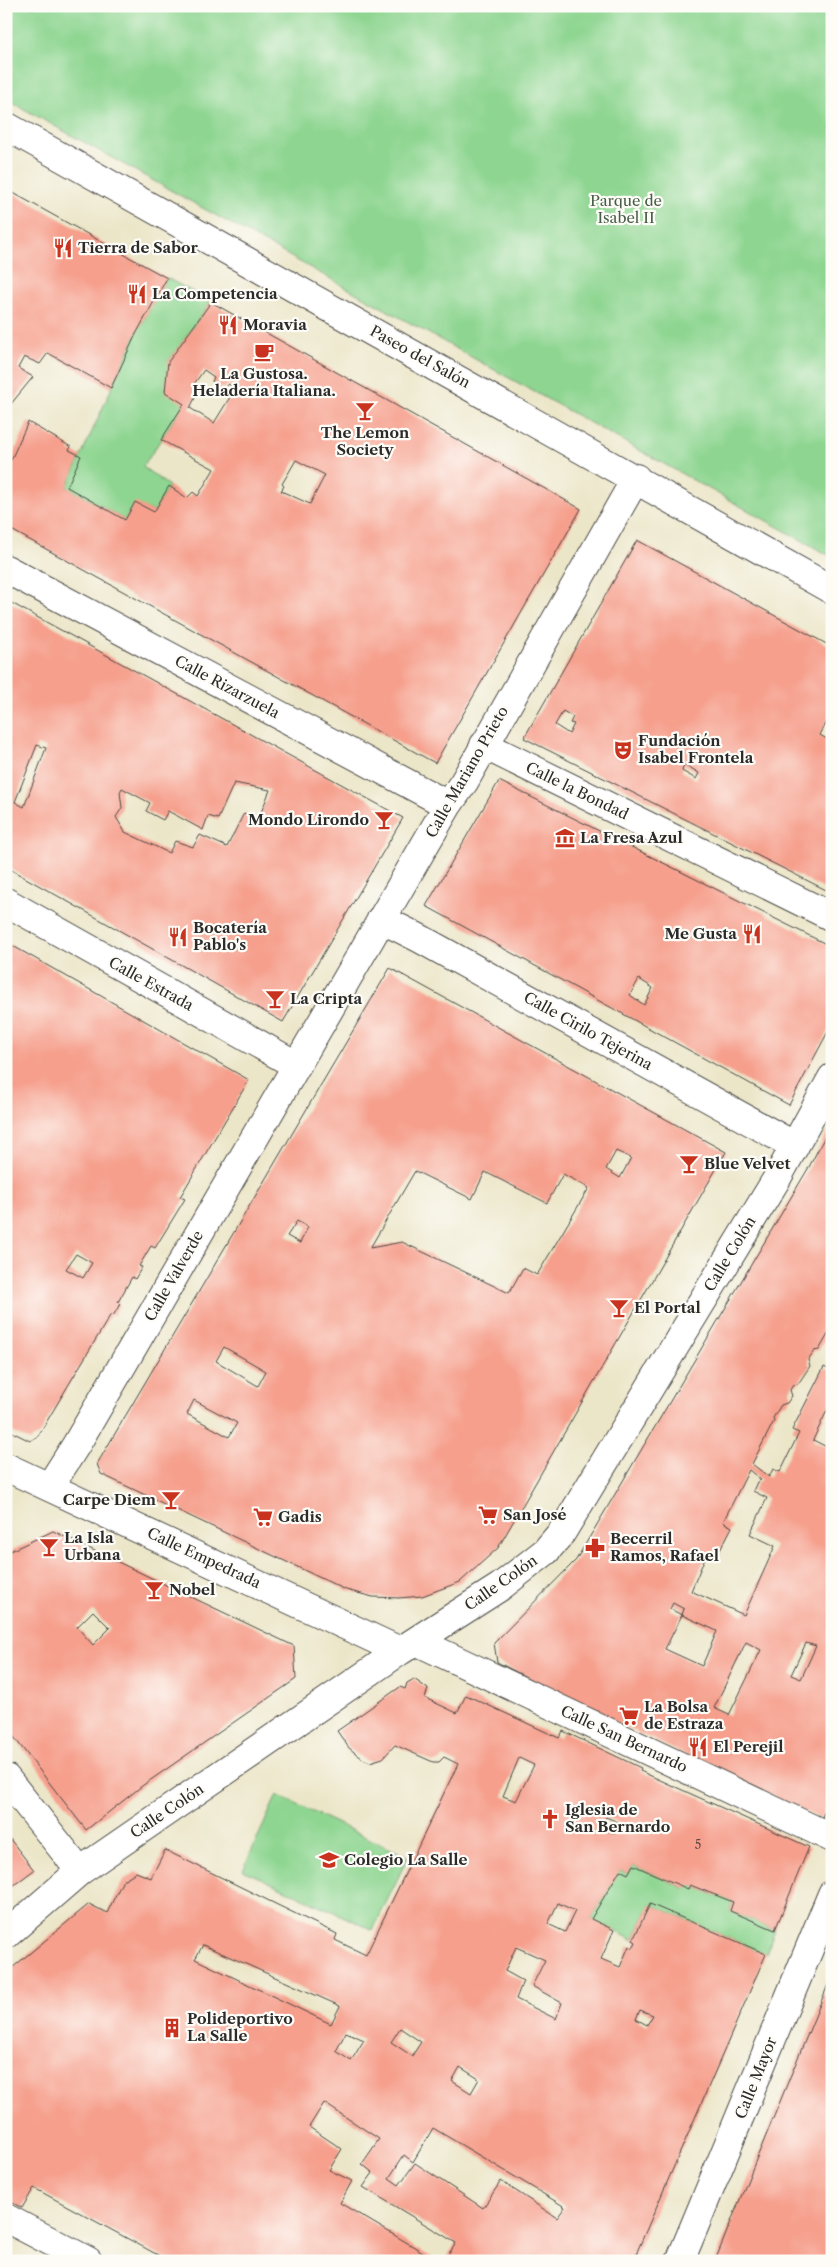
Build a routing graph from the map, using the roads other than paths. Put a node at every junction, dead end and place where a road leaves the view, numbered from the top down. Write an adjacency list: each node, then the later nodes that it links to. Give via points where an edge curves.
1 (6, 126): 2 (street, Paseo del Salón)
2 (636, 478): 4 (street, Paseo del Salón); 5 (street, Calle Mariano Prieto)
3 (6, 569): 6 (street, Calle Rizarzuela)
4 (832, 590)
5 (484, 745): 6 (street, Calle Mariano Prieto); 8 (street, Calle la Bondad)
6 (448, 806): 9 (street, Calle Mariano Prieto)
7 (6, 902): 10 (street, Calle Estrada)
8 (832, 917)
9 (381, 919): 10 (street, Calle Mariano Prieto); 12 (street, Calle Cirilo Tejerina)
10 (296, 1065): 14 (street, Calle Valverde)
11 (832, 1078): 12 (street, Calle Colón)
12 (795, 1146): 15 (street, Calle Colón, via 562,1532 546,1551 500,1586)
13 (6, 1467): 14 (street, Calle Empedrada)
14 (50, 1486): 15 (street, Calle Empedrada)
15 (408, 1646): 17 (street, Calle San Bernardo); 18 (street, Calle Colón)
16 (6, 1778): 18 (street)
17 (832, 1838)
18 (80, 1871): 20 (street, Calle Colón)
19 (830, 1900): 23 (street, Calle Mayor)
20 (6, 1935)
21 (6, 2218): 22 (street)
22 (88, 2261)
23 (680, 2261)

